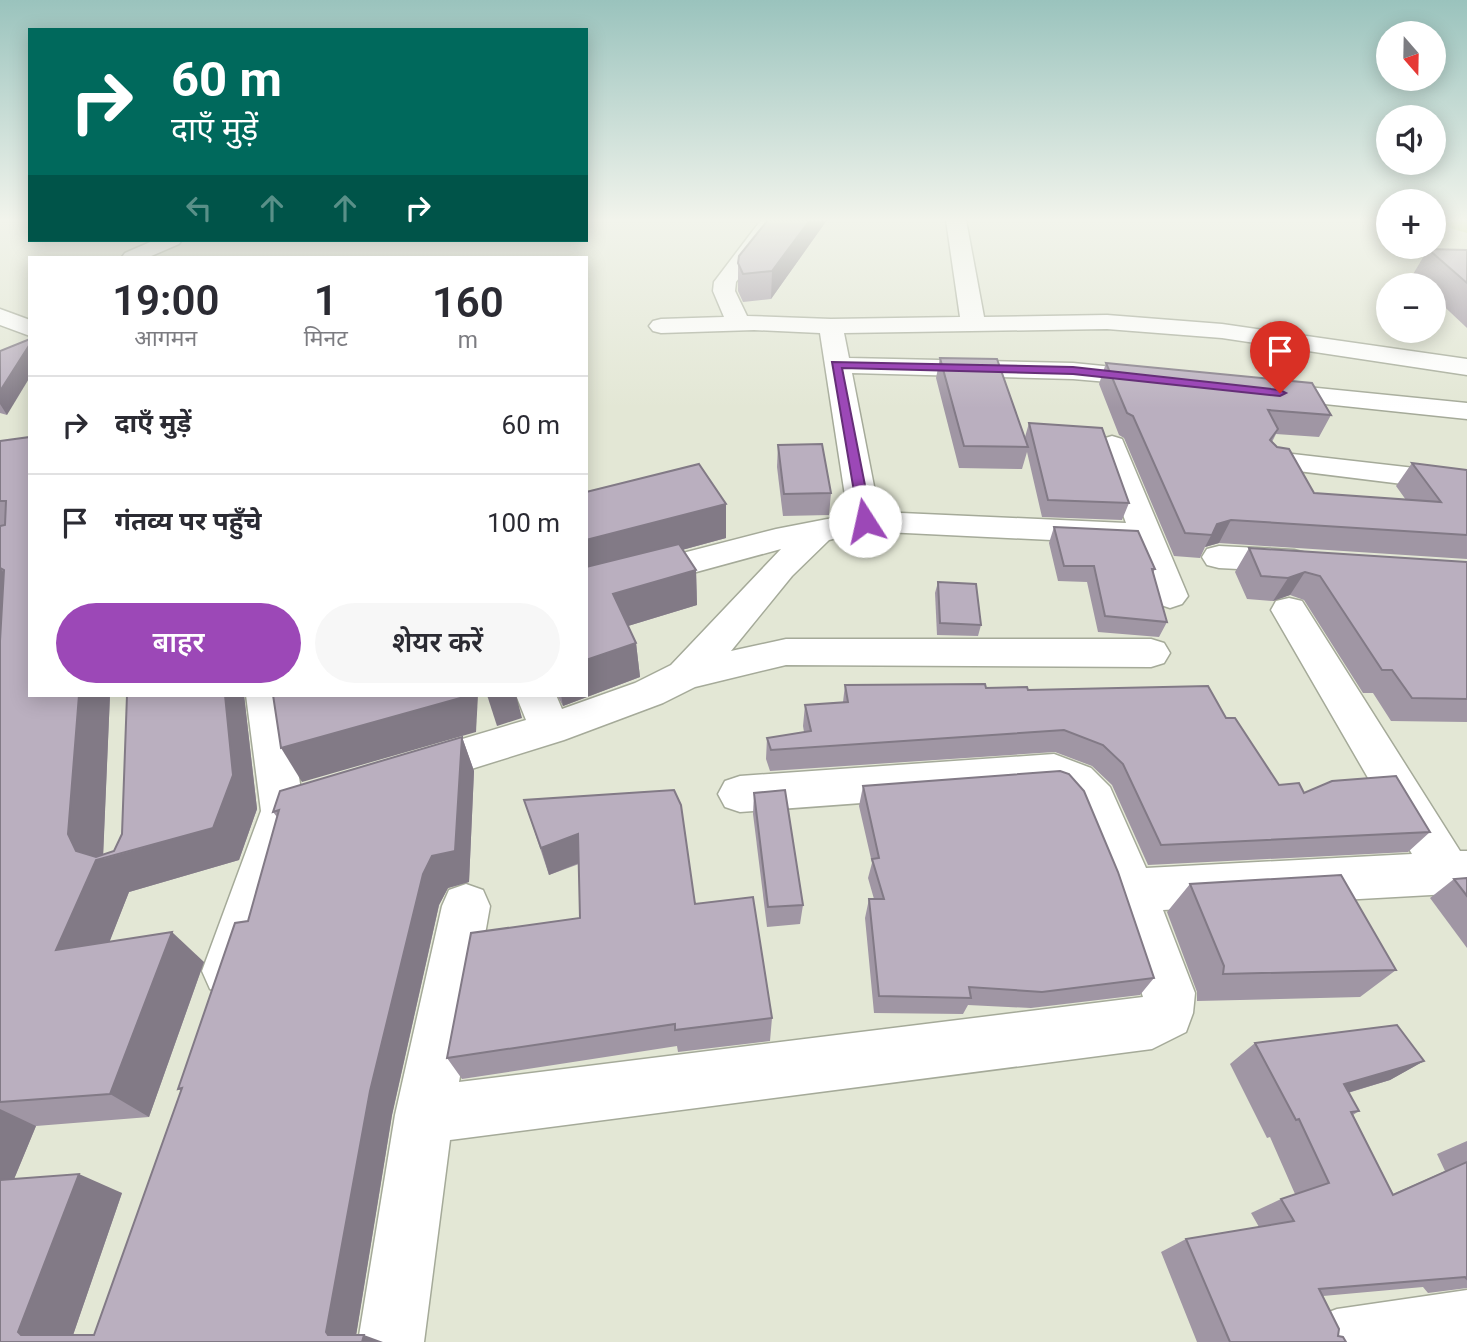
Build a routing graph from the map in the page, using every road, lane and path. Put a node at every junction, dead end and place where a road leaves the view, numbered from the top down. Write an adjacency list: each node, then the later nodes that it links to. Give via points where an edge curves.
1 (725, 283): 5 (street, via 724,291)
2 (966, 283): 6 (street)
3 (28, 302): 4 (street)
4 (0, 315): 9 (street)
5 (739, 324): 7 (street); 8 (street)
6 (973, 324): 8 (street); 11 (street, via 1107,322 1223,331)
7 (661, 326)
8 (831, 326): 10 (street)
9 (28, 328)
10 (836, 365): 12 (street, via 1073,371); 18 (street)
11 (1467, 367)
12 (1176, 381)
13 (1241, 388): 14 (street)
14 (1467, 411)
15 (1112, 445): 20 (street)
16 (1276, 461): 17 (street)
17 (1467, 483)
18 (865, 521): 19 (street); 20 (street)
19 (817, 533): 23 (street, via 776,539); 27 (street)
20 (1144, 534): 24 (street)
21 (1219, 557): 22 (street)
22 (1332, 563)
23 (588, 589)
24 (1170, 596)
25 (1289, 610): 32 (street)
26 (1151, 653): 27 (street, via 786,652)
27 (685, 675): 29 (street, via 649,693)
28 (267, 697): 35 (street, via 302,803)
29 (543, 712): 30 (street)
30 (376, 781)
31 (740, 794): 33 (street, via 1054,771 1076,780 1094,800)
32 (1458, 873): 33 (street)
33 (1132, 890): 36 (street, via 1169,993 1167,1013 1152,1022)
34 (466, 906): 36 (street)
35 (218, 1004)
36 (424, 1115): 39 (street)
37 (1467, 1322): 38 (street)
38 (1348, 1341)
39 (391, 1342)

